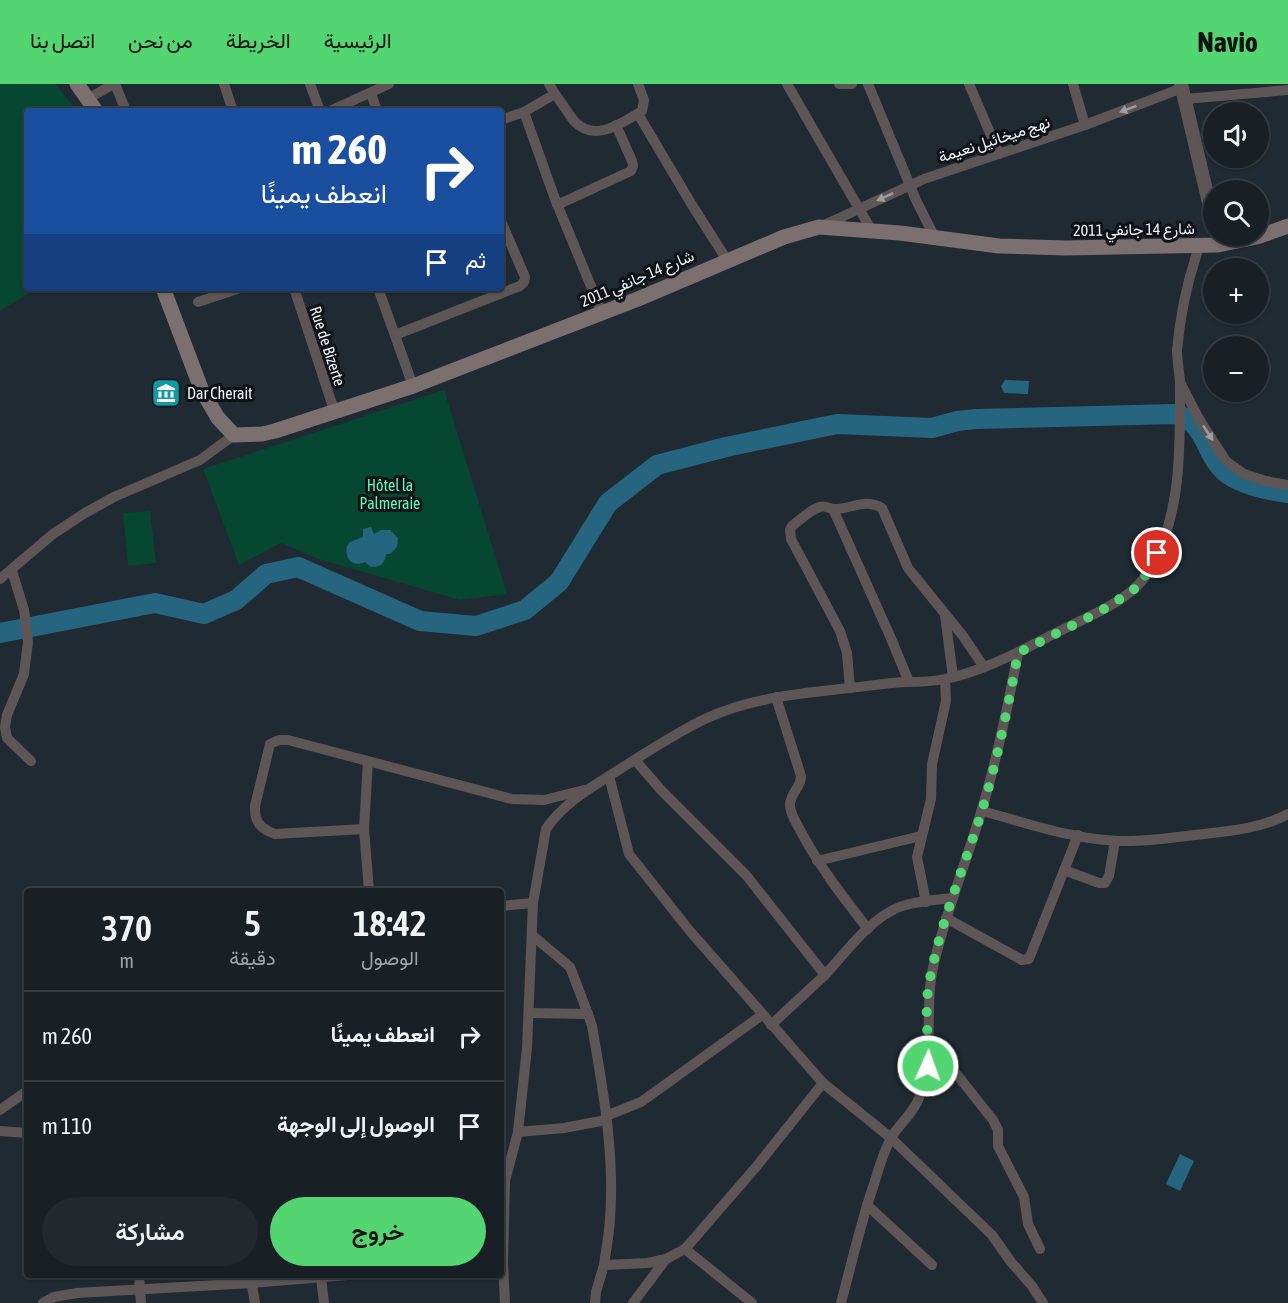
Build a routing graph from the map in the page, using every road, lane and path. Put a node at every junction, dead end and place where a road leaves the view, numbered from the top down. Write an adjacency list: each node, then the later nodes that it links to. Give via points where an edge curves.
1 (77, 84): 17 (main road)
2 (114, 84): 17 (street); 18 (street)
3 (224, 84): 19 (street)
4 (310, 84): 20 (street)
5 (389, 84): 16 (street)
6 (638, 84): 24 (street, via 644,106)
7 (787, 84): 32 (street)
8 (838, 84): 9 (street)
9 (852, 84)
10 (868, 84): 30 (street)
11 (969, 84): 28 (street)
12 (1073, 84): 27 (street)
13 (552, 87): 23 (street); 26 (street, via 580,125 599,132)
14 (1183, 90): 15 (street, نهج ميخائيل نعيمة); 27 (street, نهج ميخائيل نعيمة, one-way to 27); 29 (street)
15 (1288, 90)
16 (371, 93): 21 (street); 22 (street)
17 (92, 105)
18 (125, 108)
19 (232, 108)
20 (319, 108)
21 (337, 108)
22 (375, 108)
23 (524, 112): 25 (street); 31 (street)
24 (638, 114): 26 (street); 41 (street)
25 (504, 119)
26 (616, 125): 31 (street, via 632,161 631,171)
27 (1085, 125): 28 (street, نهج ميخائيل نعيمة)
28 (999, 154): 30 (street, نهج ميخائيل نعيمة)
29 (1204, 180)
30 (910, 185): 32 (street, نهج ميخائيل نعيمة, one-way to 32); 38 (street)
31 (557, 206): 47 (street)
32 (861, 208): 34 (street, نهج ميخائيل نعيمة); 37 (street)
33 (1288, 226): 36 (main road, شارع 14 جانفي 2011)
34 (819, 227): 37 (main road, شارع 14 جانفي 2011); 41 (main road, شارع 14 جانفي 2011)
35 (504, 228): 48 (street, via 525,277 520,286)
36 (1269, 230)
37 (872, 231): 38 (main road, شارع 14 جانفي 2011)
38 (935, 238): 40 (main road, شارع 14 جانفي 2011, via 999,246)
39 (1203, 246): 40 (main road, شارع 14 جانفي 2011)
40 (1199, 247): 49 (street, via 1177,352)
41 (727, 260): 47 (main road, شارع 14 جانفي 2011)
42 (164, 291): 52 (main road, via 202,391)
43 (231, 291): 46 (street)
44 (295, 291): 51 (street, Rue de Bizerte)
45 (379, 291): 48 (street)
46 (198, 302)
47 (603, 313): 50 (main road, شارع 14 جانفي 2011)
48 (395, 335): 50 (street)
49 (1180, 381): 53 (street, one-way to 53, via 1226,461 1244,474); 58 (street, via 1179,465 1170,515 1142,582 1116,602)
50 (413, 386): 51 (main road, شارع 14 جانفي 2011)
51 (335, 413): 52 (main road, شارع 14 جانفي 2011, via 262,434)
52 (234, 435): 55 (street, via 200,460 85,513 53,534)
53 (1288, 485)
54 (833, 509): 57 (street, via 865,503 882,508 908,568); 61 (street); 62 (street, via 818,507 790,530 791,539 840,631 847,653)
55 (12, 571): 56 (street); 65 (street, via 24,610 28,642 24,674 5,727 7,738)
56 (0, 579)
57 (945, 615): 59 (street); 60 (street)
58 (1018, 653): 59 (street); 69 (street)
59 (984, 667): 60 (street)
60 (949, 678): 61 (street); 73 (street, via 932,764 932,799)
61 (909, 682): 62 (street)
62 (850, 688): 63 (street)
63 (776, 697): 64 (street, via 708,718); 75 (street, via 801,776 799,789 791,797 792,815)
64 (635, 760): 67 (street); 85 (street, via 746,875)
65 (31, 761)
66 (368, 761): 68 (street, via 512,799 544,800); 71 (street); 71 (street, via 288,740 275,741 270,744 255,806 258,824 275,834)
67 (609, 776): 68 (street); 88 (street, via 626,845 635,862)
68 (593, 788): 80 (street, via 563,810 546,829)
69 (982, 811): 72 (street); 78 (street)
70 (1288, 814): 74 (street, via 1228,832)
71 (364, 829): 77 (street)
72 (1077, 835): 74 (street); 76 (street)
73 (921, 836): 75 (street); 79 (street, via 917,862)
74 (1115, 841): 76 (street, via 1105,883)
75 (817, 861): 83 (street)
76 (1064, 870): 82 (street, via 1031,954 1025,960)
77 (369, 888)
78 (953, 897): 79 (street); 82 (street)
79 (926, 902): 83 (street, via 897,908)
80 (533, 903): 81 (street); 84 (street)
81 (504, 906)
82 (946, 918): 90 (street, via 929,986)
83 (868, 929): 85 (street)
84 (532, 935): 86 (street); 87 (street, via 570,967)
85 (825, 975): 89 (street)
86 (529, 1013): 87 (street); 96 (street)
87 (588, 1014): 94 (street)
88 (762, 1015): 89 (street); 94 (street, via 641,1102)
89 (771, 1025): 91 (street)
90 (929, 1046): 98 (street, via 919,1099); 102 (street, via 993,1120 998,1130 998,1146 1024,1197 1028,1224)
91 (823, 1083): 98 (street); 101 (street)
92 (24, 1093): 93 (street)
93 (0, 1110)
94 (606, 1118): 96 (street, via 564,1128); 104 (street, via 610,1219)
95 (0, 1131): 97 (street)
96 (518, 1132): 99 (street)
97 (24, 1133)
98 (891, 1138): 100 (street); 122 (street, via 992,1235)
99 (504, 1178)
100 (867, 1204): 105 (street); 121 (street)
101 (685, 1249): 103 (street); 120 (street)
102 (1040, 1249)
103 (666, 1259): 104 (street); 119 (street)
104 (604, 1265): 118 (street)
105 (932, 1265)
106 (139, 1278): 111 (street)
107 (286, 1278): 110 (street)
108 (321, 1278): 116 (street)
109 (503, 1278): 117 (street)
110 (251, 1279): 111 (street); 115 (street)
111 (140, 1288): 112 (street, via 77,1293); 114 (street)
112 (54, 1300): 113 (street)
113 (44, 1303)
114 (141, 1303)
115 (255, 1303)
116 (324, 1303)
117 (505, 1303)
118 (595, 1303)
119 (633, 1303)
120 (752, 1303)
121 (841, 1303)
122 (1043, 1303)

